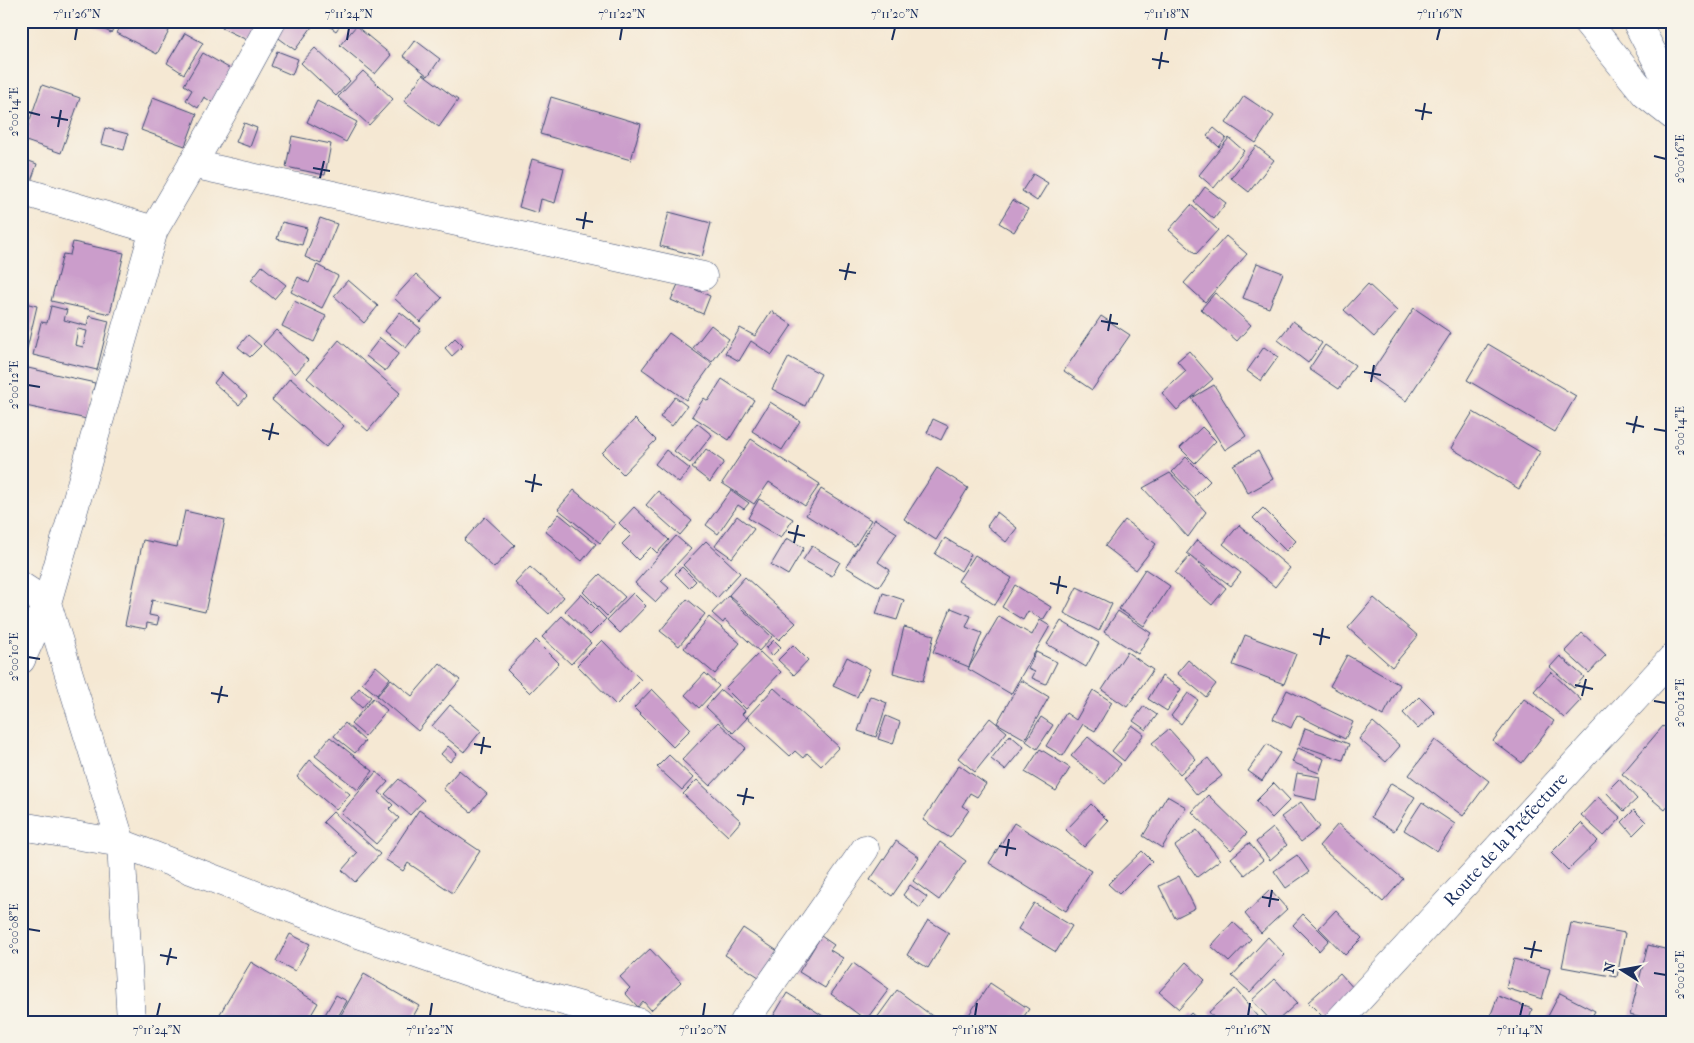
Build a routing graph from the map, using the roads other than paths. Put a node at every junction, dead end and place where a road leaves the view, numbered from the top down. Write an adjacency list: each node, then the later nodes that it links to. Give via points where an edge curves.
1 (272, 21): 6 (street)
2 (1586, 21): 5 (street, via 1645,94)
3 (1636, 21): 4 (street)
4 (1673, 92)
5 (1673, 116)
6 (192, 164): 8 (street); 9 (street)
7 (21, 191): 8 (street)
8 (154, 230): 11 (street)
9 (703, 276)
10 (21, 586): 11 (street)
11 (47, 603): 13 (street); 15 (street)
12 (1673, 657): 20 (street, Route de la Préfecture)
13 (21, 660)
14 (21, 826): 15 (street)
15 (121, 844): 17 (street); 18 (street, via 456,968)
16 (865, 849): 19 (street)
17 (131, 1022)
18 (638, 1022)
19 (744, 1022)
20 (1338, 1022)

